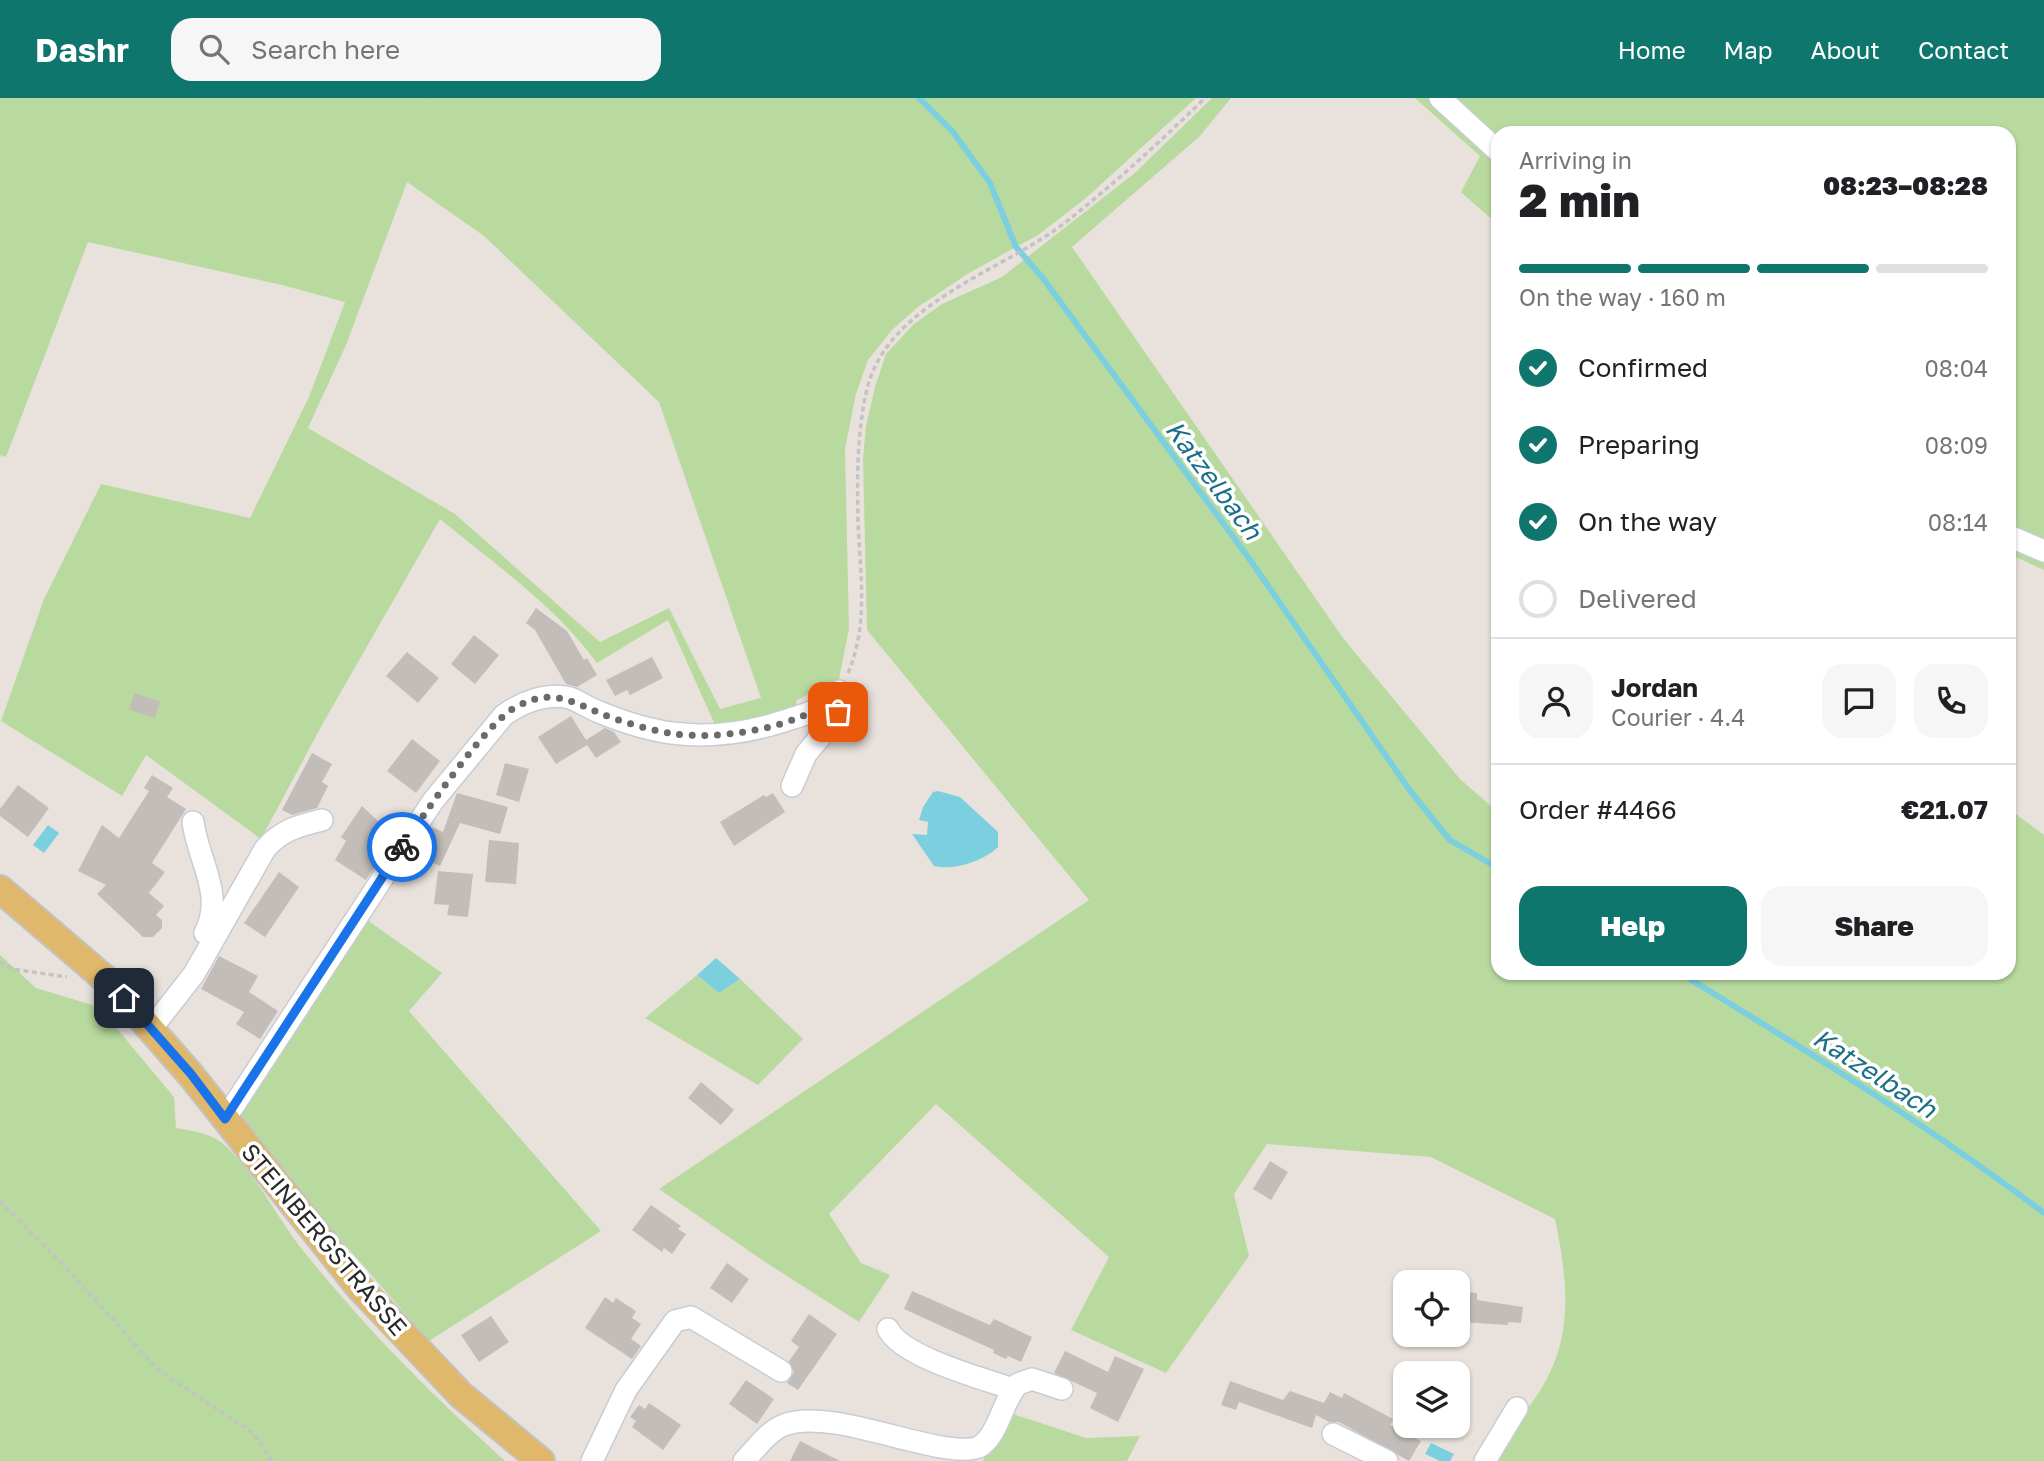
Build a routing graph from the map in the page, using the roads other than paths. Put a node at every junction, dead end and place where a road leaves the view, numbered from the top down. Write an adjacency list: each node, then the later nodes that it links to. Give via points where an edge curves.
1 (1440, 98): 2 (street)
2 (1491, 145)
3 (2016, 539): 4 (street)
4 (2044, 551)
5 (792, 786): 11 (street, via 806,754 836,718 836,695 804,715 779,723 707,736 669,733 598,712 567,697 537,699 515,707 433,801)
6 (322, 820): 9 (street, via 276,835)
7 (192, 821): 9 (street, via 200,858 213,887 214,907 213,918 185,970)
8 (0, 889): 10 (main road, STEINBERGSTRASSE, via 110,983)
9 (181, 993): 10 (street)
10 (151, 1029): 11 (main road, STEINBERGSTRASSE)
11 (225, 1119): 18 (main road, STEINBERGSTRASSE, via 359,1287 461,1395)
12 (888, 1329): 15 (street, via 910,1351)
13 (781, 1371): 19 (street, via 691,1317 682,1317 631,1382)
14 (1062, 1389): 15 (street, via 1032,1379)
15 (1013, 1390): 20 (street, via 983,1443 971,1450 938,1449 885,1435 795,1423 775,1430)
16 (1517, 1408): 22 (street)
17 (1333, 1434): 21 (street)
18 (541, 1461)
19 (592, 1461)
20 (744, 1461)
21 (1387, 1461)
22 (1485, 1461)

